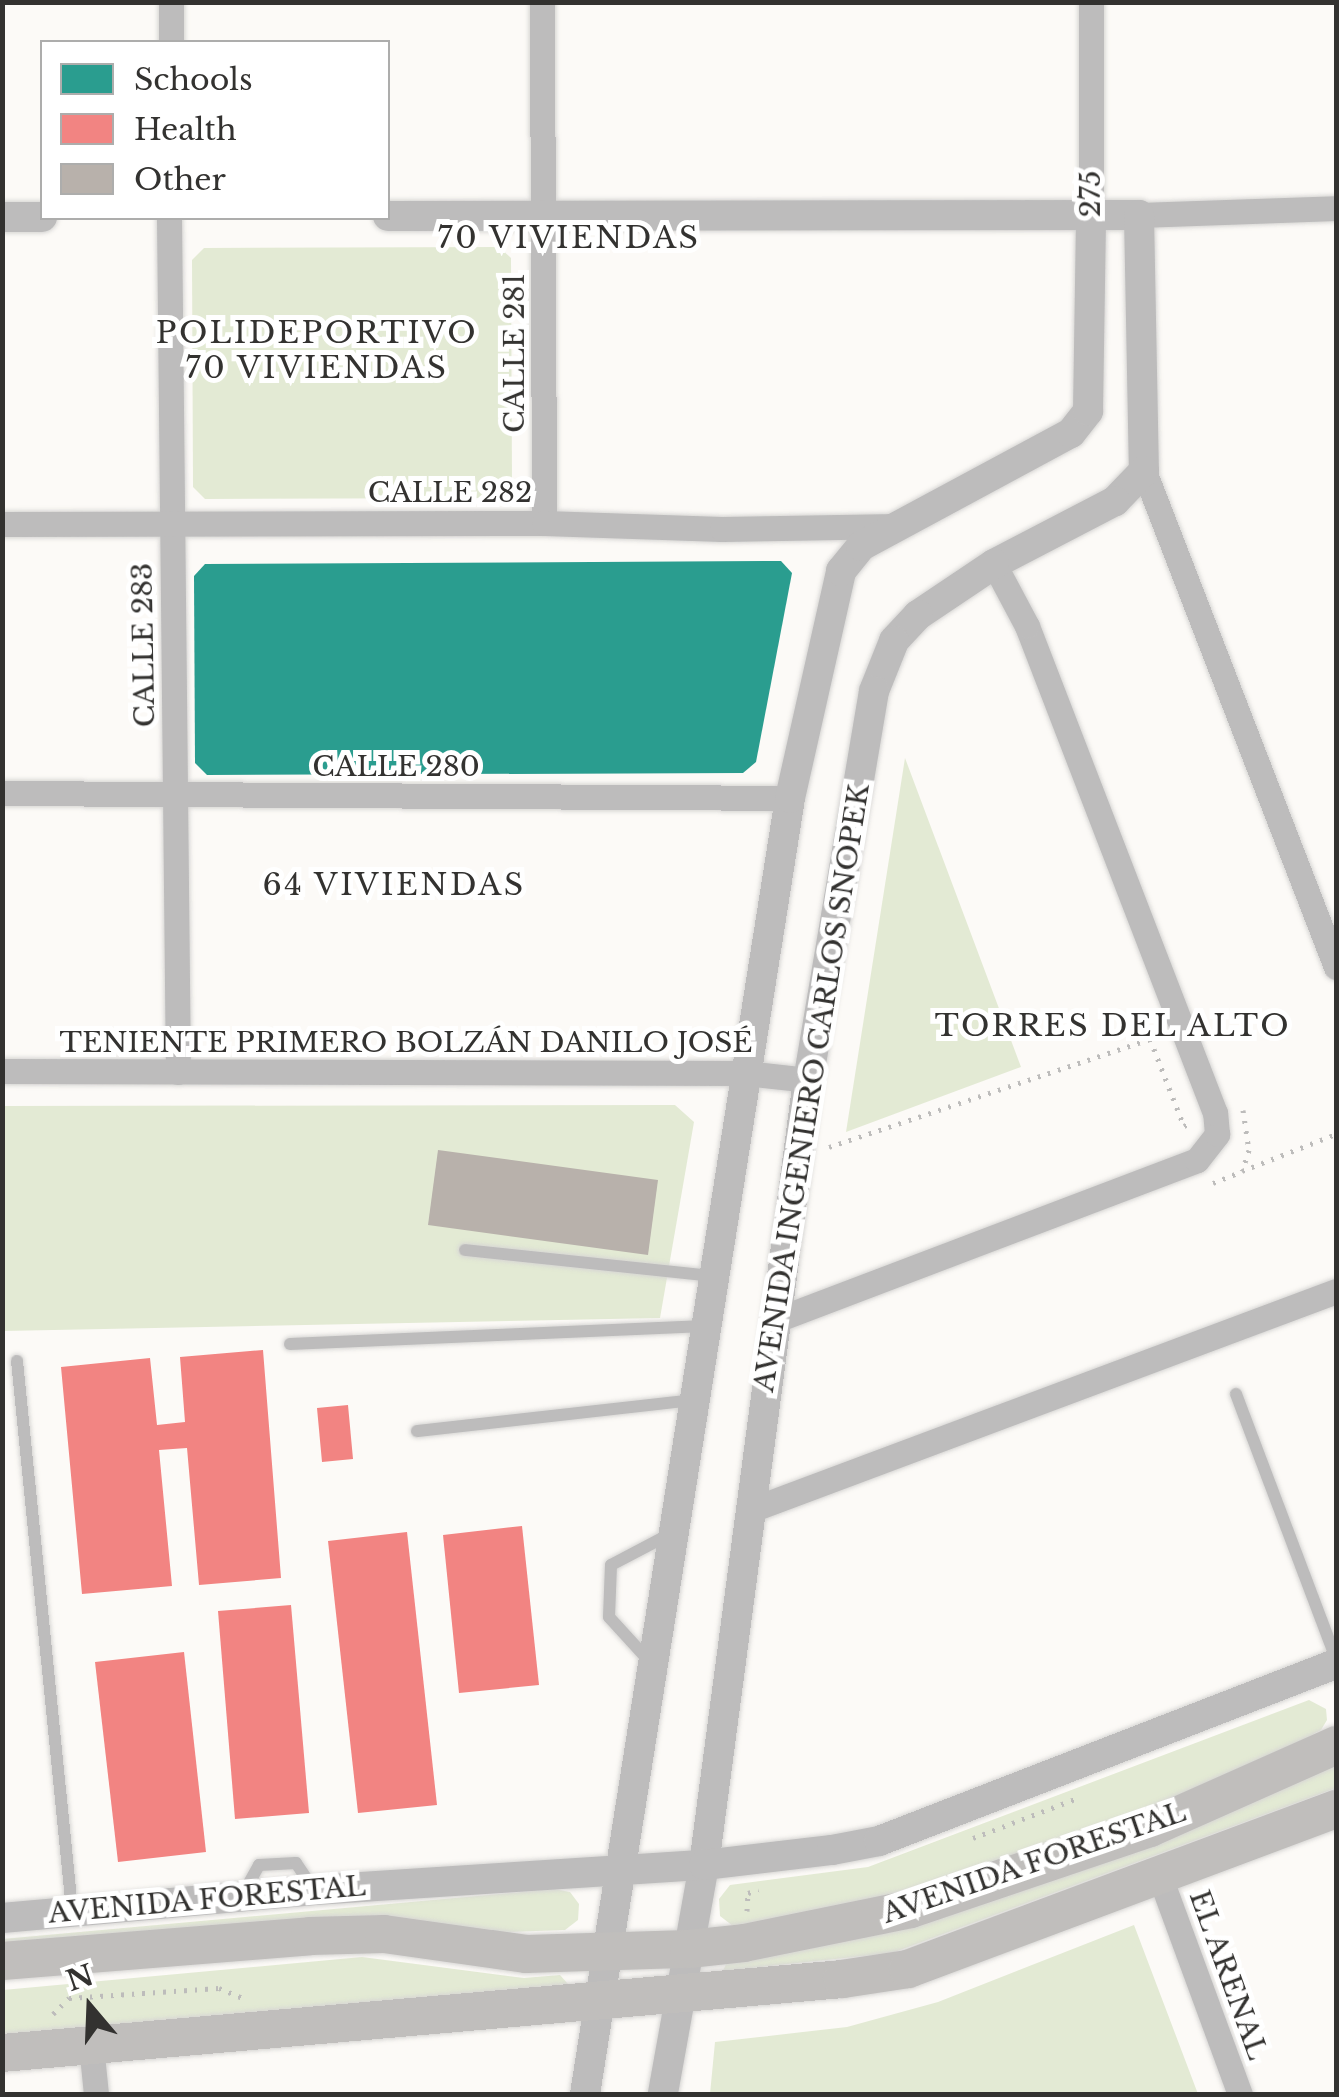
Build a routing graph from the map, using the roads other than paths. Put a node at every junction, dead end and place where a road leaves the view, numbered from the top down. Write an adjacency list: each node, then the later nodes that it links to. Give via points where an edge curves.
1 (171, 2): 4 (street)
2 (542, 2): 6 (street, CALLE 281)
3 (1091, 2): 7 (street, 275)
4 (171, 40)
5 (1336, 208): 8 (street)
6 (545, 215): 7 (street); 9 (street); 14 (street, CALLE 281)
7 (1090, 215): 8 (street); 17 (street, 275, via 1088,412 1071,433)
8 (1139, 215): 13 (street)
9 (390, 216)
10 (2, 217): 11 (street)
11 (40, 217)
12 (169, 220): 16 (street, CALLE 283)
13 (1144, 472): 18 (street, AVENIDA INGENIERO CARLOS SNOPEK, via 1115,502); 22 (street)
14 (544, 523): 16 (street, CALLE 282); 17 (street, CALLE 282)
15 (2, 524): 16 (street, CALLE 282)
16 (172, 524): 20 (street, CALLE 283)
17 (898, 526): 21 (street, via 861,546 841,571)
18 (994, 564): 26 (street, AVENIDA INGENIERO CARLOS SNOPEK, via 918,615 894,641 874,691); 30 (street, via 1027,626 1216,1113 1216,1134 1197,1160)
19 (2, 793): 20 (street, CALLE 280)
20 (177, 796): 21 (street, CALLE 280); 24 (street, CALLE 283)
21 (790, 798): 25 (street)
22 (1336, 967)
23 (2, 1072): 24 (street, TENIENTE PRIMERO BOLZÁN DANILO JOSÉ)
24 (178, 1072): 25 (street, TENIENTE PRIMERO BOLZÁN DANILO JOSÉ)
25 (745, 1073): 26 (street, TENIENTE PRIMERO BOLZÁN DANILO JOSÉ); 28 (street)
26 (808, 1080): 30 (street, AVENIDA INGENIERO CARLOS SNOPEK)
27 (466, 1250): 28 (lane)
28 (712, 1276): 31 (street)
29 (1336, 1291): 37 (street)
30 (776, 1320): 37 (street, AVENIDA INGENIERO CARLOS SNOPEK)
31 (705, 1326): 32 (lane); 35 (street)
32 (290, 1344)
33 (17, 1361): 46 (lane)
34 (1236, 1394): 39 (lane)
35 (693, 1400): 36 (lane); 38 (street)
36 (417, 1431)
37 (748, 1510): 43 (street, AVENIDA INGENIERO CARLOS SNOPEK)
38 (672, 1533): 40 (street); 40 (lane, via 611,1565 609,1617)
39 (1336, 1662): 43 (street, AVENIDA FORESTAL, via 879,1840)
40 (652, 1663): 44 (street)
41 (1336, 1745): 48 (main road, AVENIDA FORESTAL, via 1150,1828 911,1910)
42 (1336, 1809): 45 (main road, AVENIDA FORESTAL)
43 (704, 1865): 44 (street, AVENIDA FORESTAL); 48 (street, AVENIDA INGENIERO CARLOS SNOPEK)
44 (620, 1868): 46 (street, AVENIDA FORESTAL); 49 (street)
45 (1160, 1877): 51 (main road, AVENIDA FORESTAL, via 908,1969); 58 (street, EL ARENAL)
46 (72, 1912): 47 (street, AVENIDA FORESTAL)
47 (2, 1918)
48 (689, 1949): 49 (main road, AVENIDA FORESTAL); 51 (street, AVENIDA INGENIERO CARLOS SNOPEK)
49 (606, 1951): 50 (main road, AVENIDA FORESTAL, via 526,1954 384,1934); 52 (street)
50 (2, 1961)
51 (679, 1992): 52 (main road, AVENIDA FORESTAL); 57 (street, AVENIDA INGENIERO CARLOS SNOPEK)
52 (600, 2000): 53 (main road, AVENIDA FORESTAL); 56 (street)
53 (91, 2045): 54 (main road, AVENIDA FORESTAL); 55 (street)
54 (2, 2053)
55 (96, 2094)
56 (585, 2094)
57 (663, 2094)
58 (1240, 2094)

